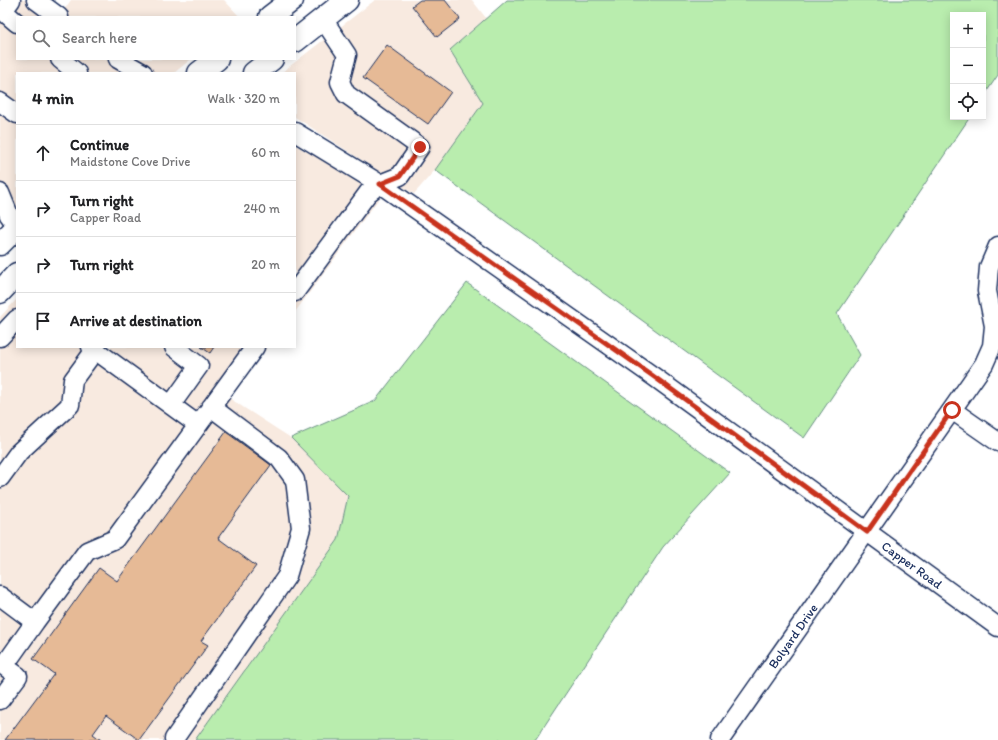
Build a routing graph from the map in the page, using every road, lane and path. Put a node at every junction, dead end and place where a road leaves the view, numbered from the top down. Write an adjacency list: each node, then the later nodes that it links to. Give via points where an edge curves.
1 (36, 0): 5 (street)
2 (292, 0): 6 (main road)
3 (347, 0): 7 (main road)
4 (5, 7): 8 (street)
5 (58, 16)
6 (271, 16)
7 (323, 19): 9 (main road); 21 (street, via 347,55 340,82 346,94 420,147 400,176)
8 (16, 22)
9 (296, 40)
10 (61, 60): 14 (street)
11 (215, 60): 16 (main road)
12 (271, 60): 17 (main road)
13 (121, 65): 15 (street)
14 (76, 72)
15 (140, 72)
16 (200, 72)
17 (255, 72)
18 (0, 102): 19 (street)
19 (16, 113)
20 (296, 133): 21 (street, Capper Road)
21 (380, 184): 27 (street, via 368,193); 39 (street, Capper Road, via 653,376)
22 (0, 193): 23 (street)
23 (16, 226)
24 (16, 228): 25 (main road)
25 (0, 244)
26 (998, 246): 35 (street, Bolyard Drive, via 989,267 987,291 994,326 992,346 984,364)
27 (296, 291)
28 (16, 320): 29 (street)
29 (0, 337)
30 (93, 348): 33 (street); 38 (street, via 73,380 70,405 19,452)
31 (175, 348): 33 (street, via 199,366)
32 (254, 348): 34 (street)
33 (171, 405): 36 (street)
34 (211, 407): 36 (street); 45 (street, via 279,458 295,480 301,528 287,576)
35 (952, 410): 37 (street); 39 (street, Bolyard Drive)
36 (198, 425): 41 (street, via 115,539 87,551)
37 (998, 442)
38 (0, 478)
39 (867, 532): 42 (street, Capper Road); 46 (street, Bolyard Drive)
40 (0, 596): 41 (street)
41 (35, 622): 43 (street)
42 (998, 627)
43 (2, 664): 44 (street, via 18,676)
44 (0, 700)
45 (174, 739)
46 (720, 740)

